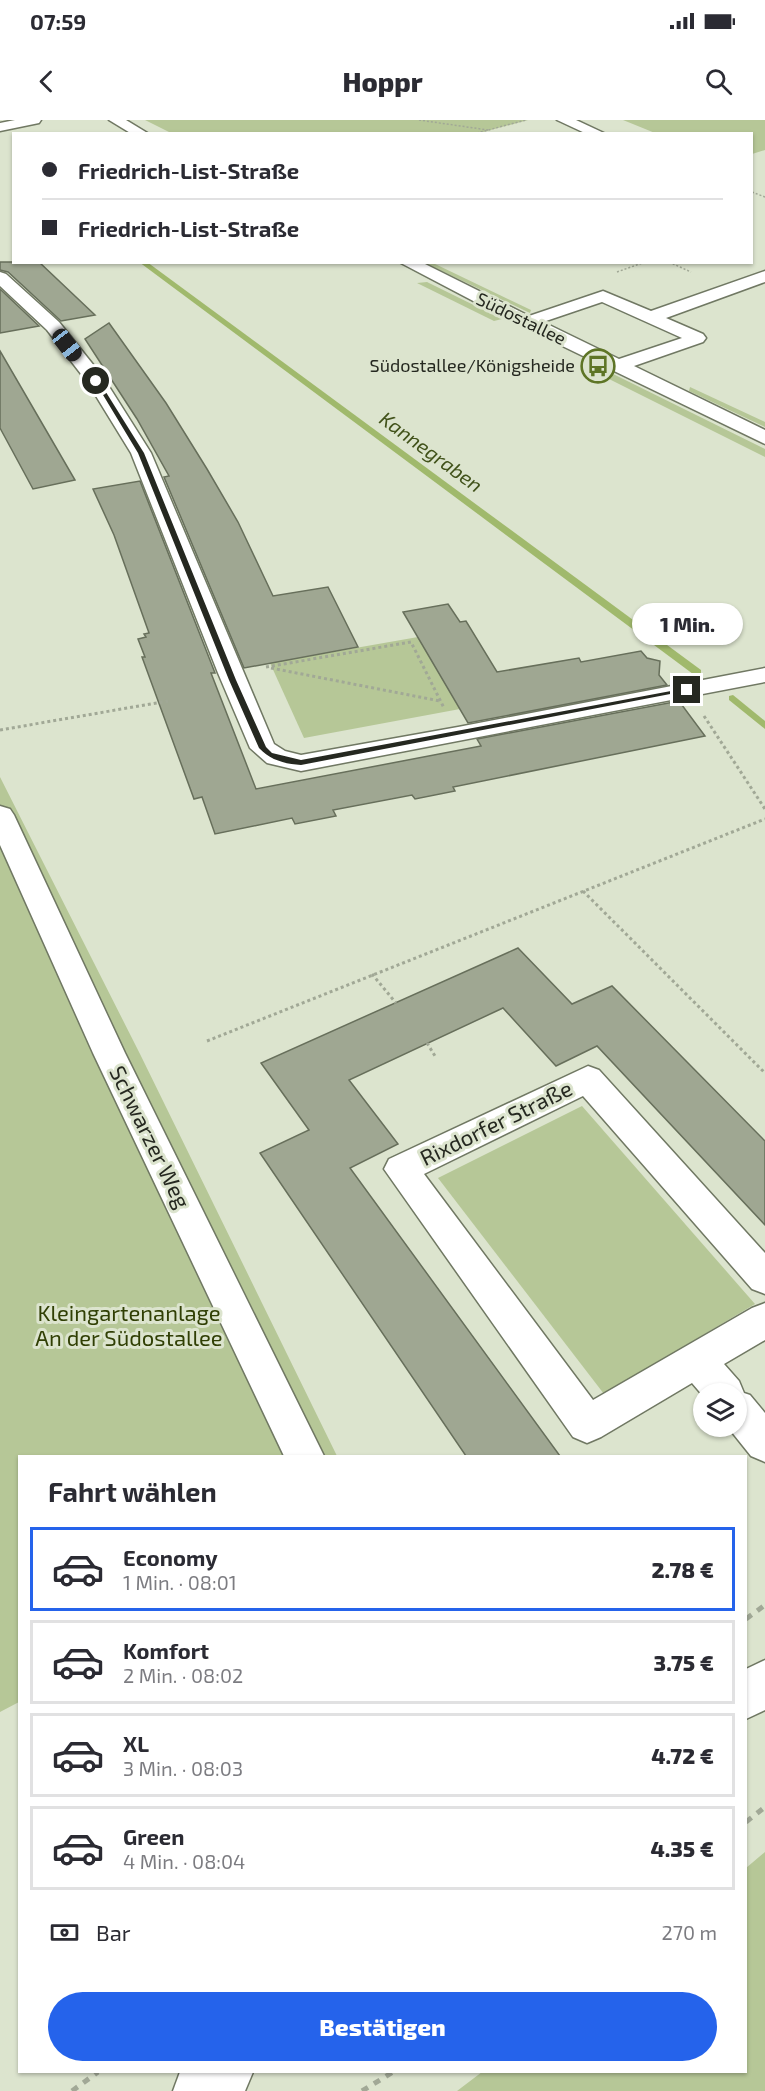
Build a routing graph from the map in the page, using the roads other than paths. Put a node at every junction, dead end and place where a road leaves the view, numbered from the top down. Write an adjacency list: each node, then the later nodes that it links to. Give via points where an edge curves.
1 (34, 120): 4 (street)
2 (116, 120): 5 (street)
3 (564, 120): 6 (street)
4 (0, 128)
5 (139, 132)
6 (595, 132)
7 (411, 264): 11 (street, Südostallee)
8 (765, 276): 10 (street)
9 (0, 277): 14 (street, via 53,326 96,381 141,453 263,748 278,759 301,763)
10 (649, 318): 11 (street, via 603,296); 12 (street, via 697,338)
11 (527, 322): 12 (street, Südostallee)
12 (618, 366): 13 (street, Südostallee)
13 (765, 438)
14 (765, 675)
15 (0, 815): 22 (street, Schwarzer Weg, via 109,1053)
16 (765, 1278): 18 (street, Rixdorfer Straße, via 588,1079 401,1169 587,1424)
17 (765, 1320): 18 (street, Rixdorfer Straße)
18 (697, 1360): 19 (street)
19 (716, 1383)
20 (747, 1421): 21 (street)
21 (765, 1443)
22 (304, 1455)
23 (765, 1682): 24 (street)
24 (747, 1695)
25 (226, 2073): 26 (street)
26 (199, 2091)

